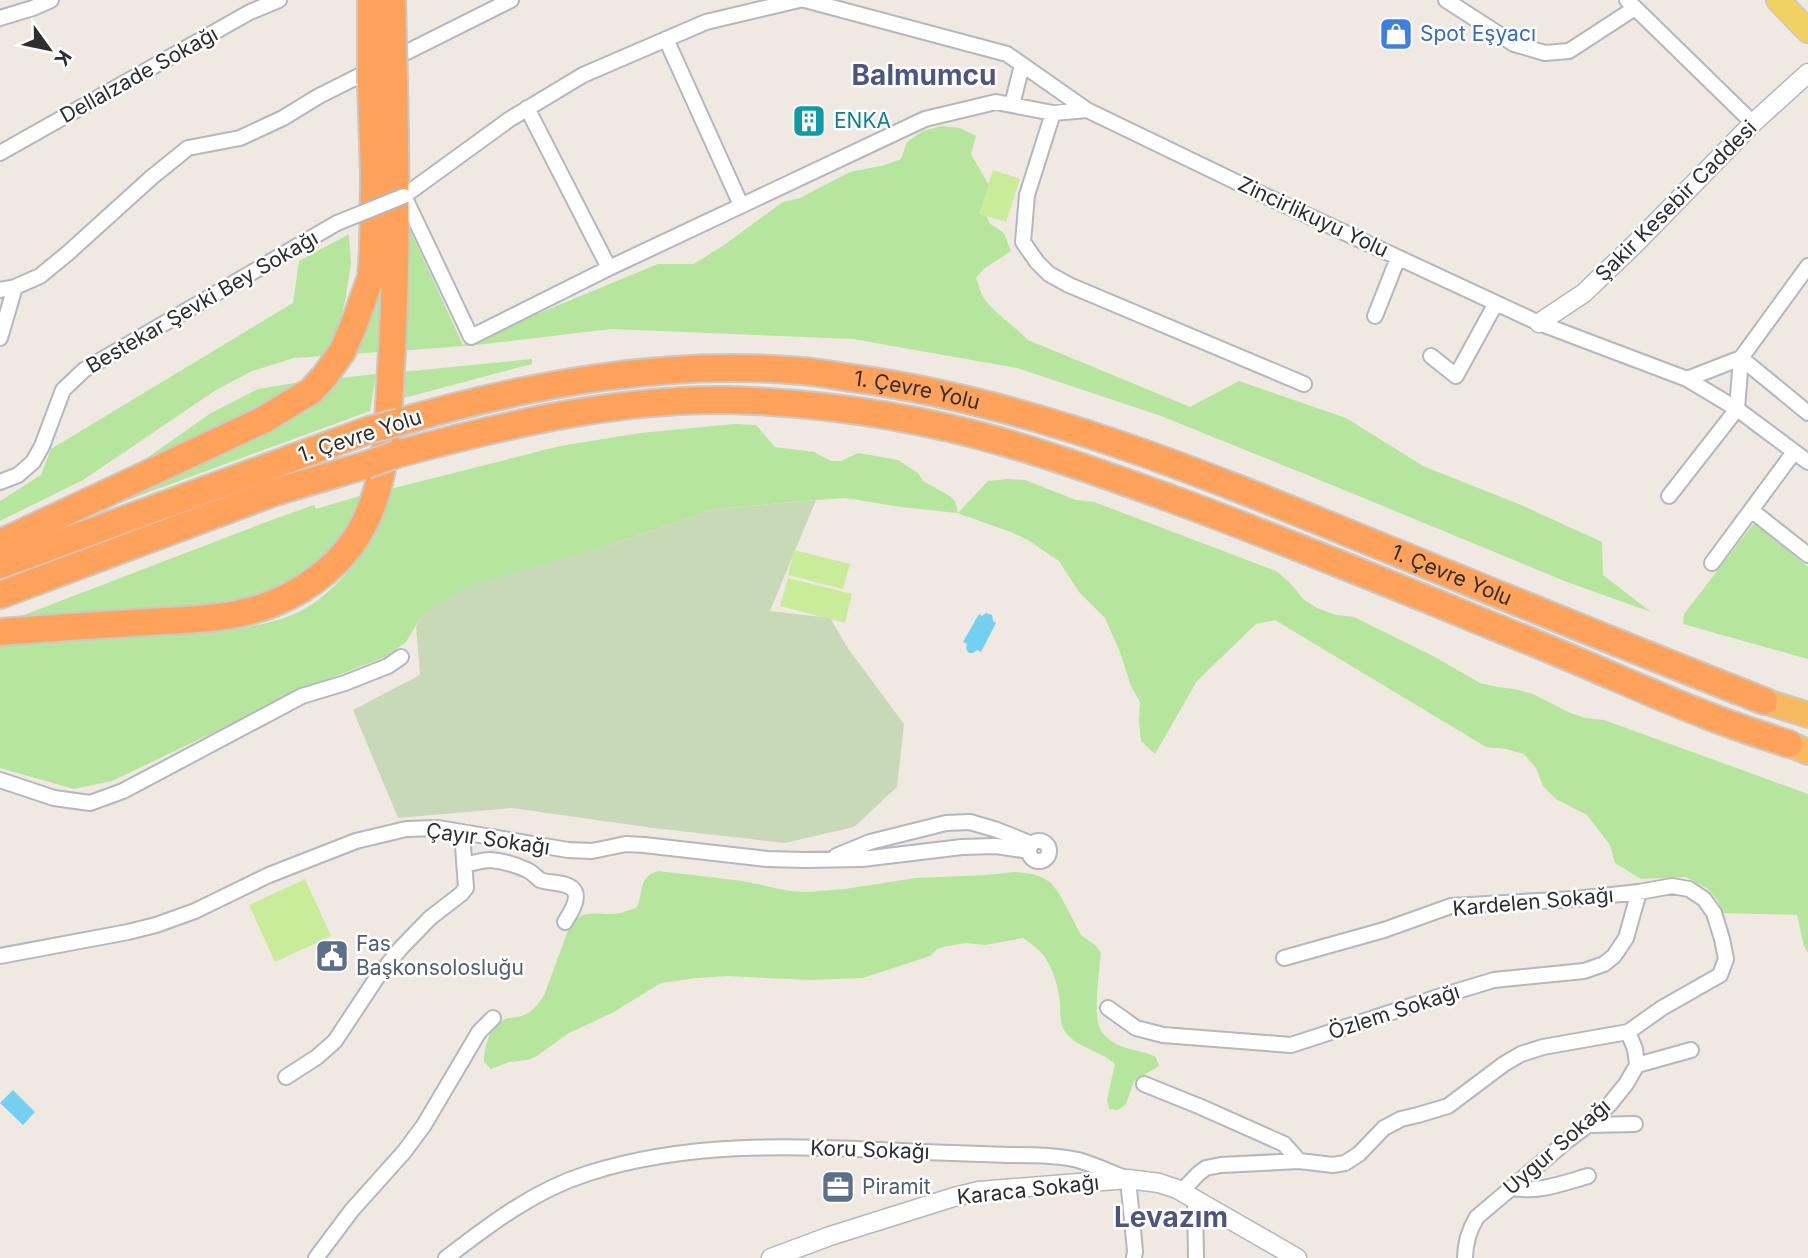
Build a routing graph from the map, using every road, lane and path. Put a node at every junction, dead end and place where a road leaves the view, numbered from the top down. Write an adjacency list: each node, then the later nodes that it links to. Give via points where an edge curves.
1 (51, 0): 13 (street)
2 (279, 0): 24 (street, Dellalzade Sokağı)
3 (371, 0): 18 (highway, bridge)
4 (392, 0): 18 (highway, bridge)
5 (511, 0): 30 (street, via 240,138 188,148 40,276)
6 (799, 0): 15 (street, via 706,22)
7 (805, 0): 16 (street, Zincirlikuyu Yolu, via 1007,54)
8 (1446, 0): 11 (street, via 1514,44 1545,53 1569,51)
9 (1777, 0): 14 (main road)
10 (1799, 0): 12 (main road)
11 (1631, 4): 23 (street)
12 (1808, 9)
13 (0, 18)
14 (1808, 31)
15 (666, 39): 20 (street, via 583,75); 26 (street)
16 (1022, 65): 19 (street); 21 (street, Zincirlikuyu Yolu)
17 (1808, 73): 23 (street, Şakir Kesebir Caddesi)
18 (382, 83): 47 (highway, via 371,277 342,352 324,377 311,391 263,420); 52 (highway, via 396,166 386,436 376,495 348,549 326,573 299,591 256,609 177,620)
19 (1012, 105): 22 (street); 26 (street, via 996,102 925,119)
20 (527, 108): 25 (street); 29 (street)
21 (1087, 110): 22 (street); 27 (street, Zincirlikuyu Yolu)
22 (1053, 113): 39 (street, via 1027,195 1023,242 1037,262 1069,285)
23 (1753, 123): 34 (street, Şakir Kesebir Caddesi, via 1584,293)
24 (0, 153)
25 (404, 196): 29 (street, via 471,337); 44 (street, Bestekar Şevki Bey Sokağı, bridge, via 337,223 84,370 63,390 33,462)
26 (741, 205): 29 (street)
27 (1398, 258): 32 (street, Zincirlikuyu Yolu); 33 (street)
28 (1808, 266): 37 (street)
29 (609, 268)
30 (15, 287): 31 (street); 35 (street)
31 (0, 290)
32 (1496, 303): 34 (street, Zincirlikuyu Yolu); 36 (street, via 1456,376)
33 (1375, 316)
34 (1539, 323): 38 (street, Zincirlikuyu Yolu)
35 (0, 338)
36 (1431, 356)
37 (1741, 358): 38 (street); 40 (street); 41 (street)
38 (1687, 379): 40 (street, Zincirlikuyu Yolu)
39 (1304, 384)
40 (1737, 409): 42 (street, Zincirlikuyu Yolu); 45 (street)
41 (1808, 413)
42 (1794, 452): 43 (street, Zincirlikuyu Yolu); 46 (street)
43 (1808, 462)
44 (0, 482)
45 (1669, 496)
46 (1751, 510): 48 (street); 49 (street)
47 (0, 543)
48 (1808, 555)
49 (1712, 563)
50 (0, 565): 54 (highway, 1. Çevre Yolu, bridge, via 369,430 463,403 585,378 643,372 804,371 935,392 1076,430 1223,483)
51 (0, 595): 56 (highway, 1. Çevre Yolu, bridge, via 275,492 472,434 562,415 670,403 724,400 809,405 880,414 1009,443 1125,482)
52 (0, 632)
53 (401, 657): 57 (street, via 345,683 302,696 123,791 90,803 54,799)
54 (1764, 701): 55 (highway, 1. Çevre Yolu)
55 (1808, 715)
56 (1801, 749)
57 (0, 780)
58 (462, 832): 59 (street, Çayır Sokağı, via 592,852 626,844 767,859); 60 (street); 63 (street, Çayır Sokağı, via 406,829 356,841 156,925)
59 (828, 859): 59 (street, Çayır Sokağı, via 962,847 1030,847 970,822 946,823 870,842)
60 (464, 864): 62 (street, via 492,860 568,886 576,897); 70 (street, via 466,888 461,894 400,949 335,1041)
61 (1639, 892): 64 (street, Kardelen Sokağı, via 1451,906); 65 (street, Özlem Sokağı, via 1626,938 1604,964 1584,971 1494,980 1291,1045 1163,1035 1136,1028); 67 (street, Kardelen Sokağı, via 1672,886 1704,899 1714,913 1726,959 1720,975)
62 (565, 922)
63 (0, 956)
64 (1284, 958)
65 (1108, 1008)
66 (493, 1018): 79 (street, via 479,1032 425,1125)
67 (1628, 1032): 69 (street); 74 (street, via 1521,1054 1448,1106 1384,1128 1345,1163)
68 (1691, 1050): 69 (street)
69 (1637, 1065): 73 (street, Uygur Sokağı, via 1609,1105)
70 (286, 1077)
71 (1144, 1084): 74 (street, via 1284,1144)
72 (1635, 1124): 73 (street)
73 (1588, 1125): 77 (street, Uygur Sokağı)
74 (1299, 1161): 78 (street, via 1206,1168)
75 (1588, 1176): 77 (street, via 1540,1189)
76 (1128, 1179): 78 (street, Koru Sokağı, via 1159,1183); 80 (street, Koru Sokağı, via 1064,1157 829,1148 702,1150 623,1163 563,1182 537,1194); 81 (street, Karaca Sokağı, via 954,1196); 82 (street)
77 (1512, 1188): 85 (street, Uygur Sokağı, via 1477,1217 1469,1229)
78 (1188, 1194): 83 (street); 84 (street, Koru Sokağı)
79 (316, 1258)
80 (446, 1258)
81 (771, 1258)
82 (1135, 1258)
83 (1196, 1258)
84 (1297, 1258)
85 (1465, 1258)

